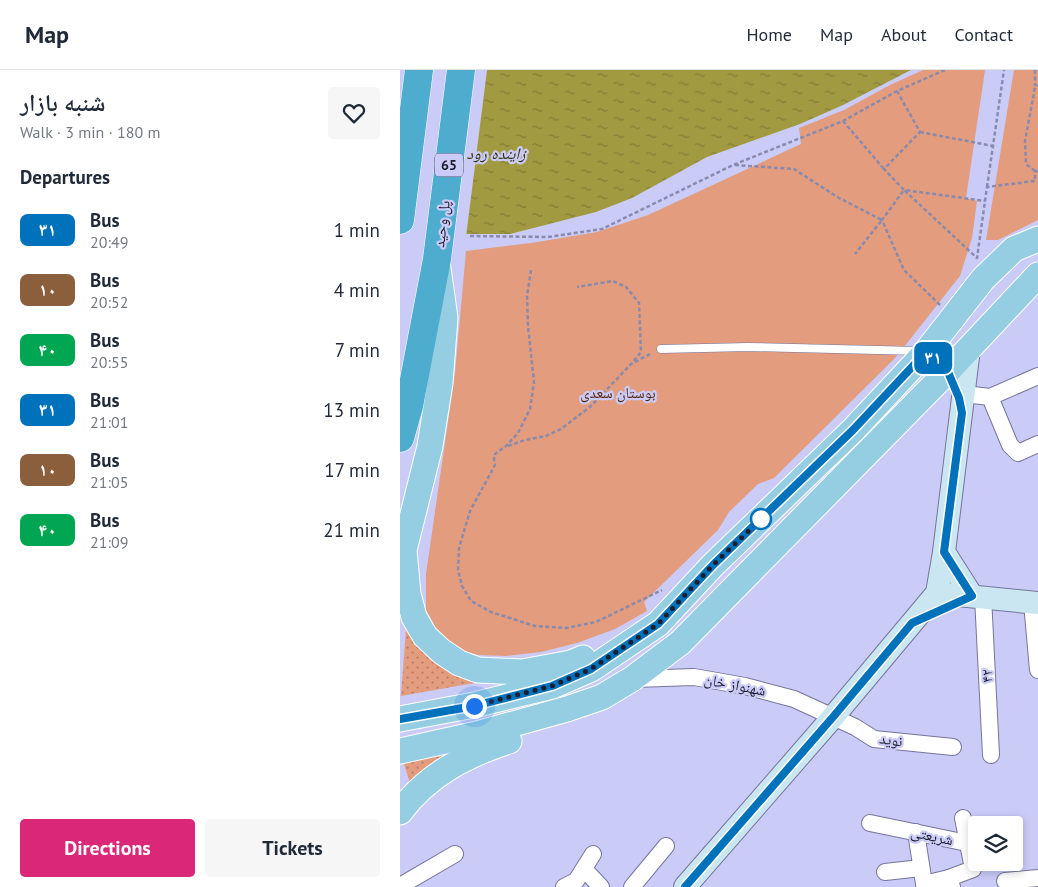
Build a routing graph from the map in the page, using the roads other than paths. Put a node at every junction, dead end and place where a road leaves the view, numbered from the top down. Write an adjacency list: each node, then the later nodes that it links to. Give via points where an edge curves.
1 (419, 70): 3 (highway)
2 (461, 70): 5 (highway, پل وحید / 65)
3 (400, 220)
4 (1038, 239): 9 (main road, via 1014,250 983,279)
5 (438, 260): 14 (highway, 65); 17 (main road, via 445,318 440,383 430,446)
6 (1038, 275): 8 (main road)
7 (661, 349): 9 (lane, via 748,347)
8 (969, 349): 10 (main road); 13 (main road)
9 (926, 352): 10 (main road); 22 (main road, via 853,430 713,565)
10 (948, 372): 13 (main road); 24 (main road, via 680,643)
11 (1038, 376): 12 (street)
12 (990, 397): 13 (street); 15 (street, via 1010,446 1018,453)
13 (963, 403): 16 (main road)
14 (400, 438)
15 (1038, 444)
16 (944, 552): 18 (main road); 19 (main road)
17 (402, 560): 22 (main road, via 414,617 424,636 459,663 478,670 522,672 571,663)
18 (937, 593): 19 (main road); 21 (main road)
19 (977, 596): 20 (main road); 21 (main road); 30 (street, ۴۲)
20 (1035, 603): 23 (street)
21 (912, 623): 26 (main road)
22 (658, 624): 27 (main road, via 591,669 552,686 474,706)
23 (1038, 670)
24 (632, 679): 25 (main road); 26 (street, شهنواز خان, via 694,677 745,686 794,699)
25 (602, 697): 29 (main road, via 477,734); 31 (main road, via 568,718 478,751 453,764 422,786)
26 (833, 717): 28 (street, نوید, via 874,738); 49 (main road)
27 (400, 718)
28 (954, 747)
29 (400, 751)
30 (991, 755)
31 (400, 812)
32 (963, 818): 35 (street)
33 (870, 822): 34 (street, شریعتی)
34 (916, 832): 35 (street, شریعتی); 39 (street)
35 (967, 843): 44 (street, شریعتی, via 973,869)
36 (666, 846): 48 (street)
37 (454, 854): 45 (street)
38 (593, 854): 40 (street)
39 (921, 868): 41 (street); 44 (street, via 924,884)
40 (584, 869): 46 (street, via 576,881); 47 (street)
41 (885, 872)
42 (1038, 878): 43 (street)
43 (1005, 881)
44 (950, 883)
45 (400, 886)
46 (564, 887)
47 (601, 887)
48 (632, 887)
49 (685, 887)

